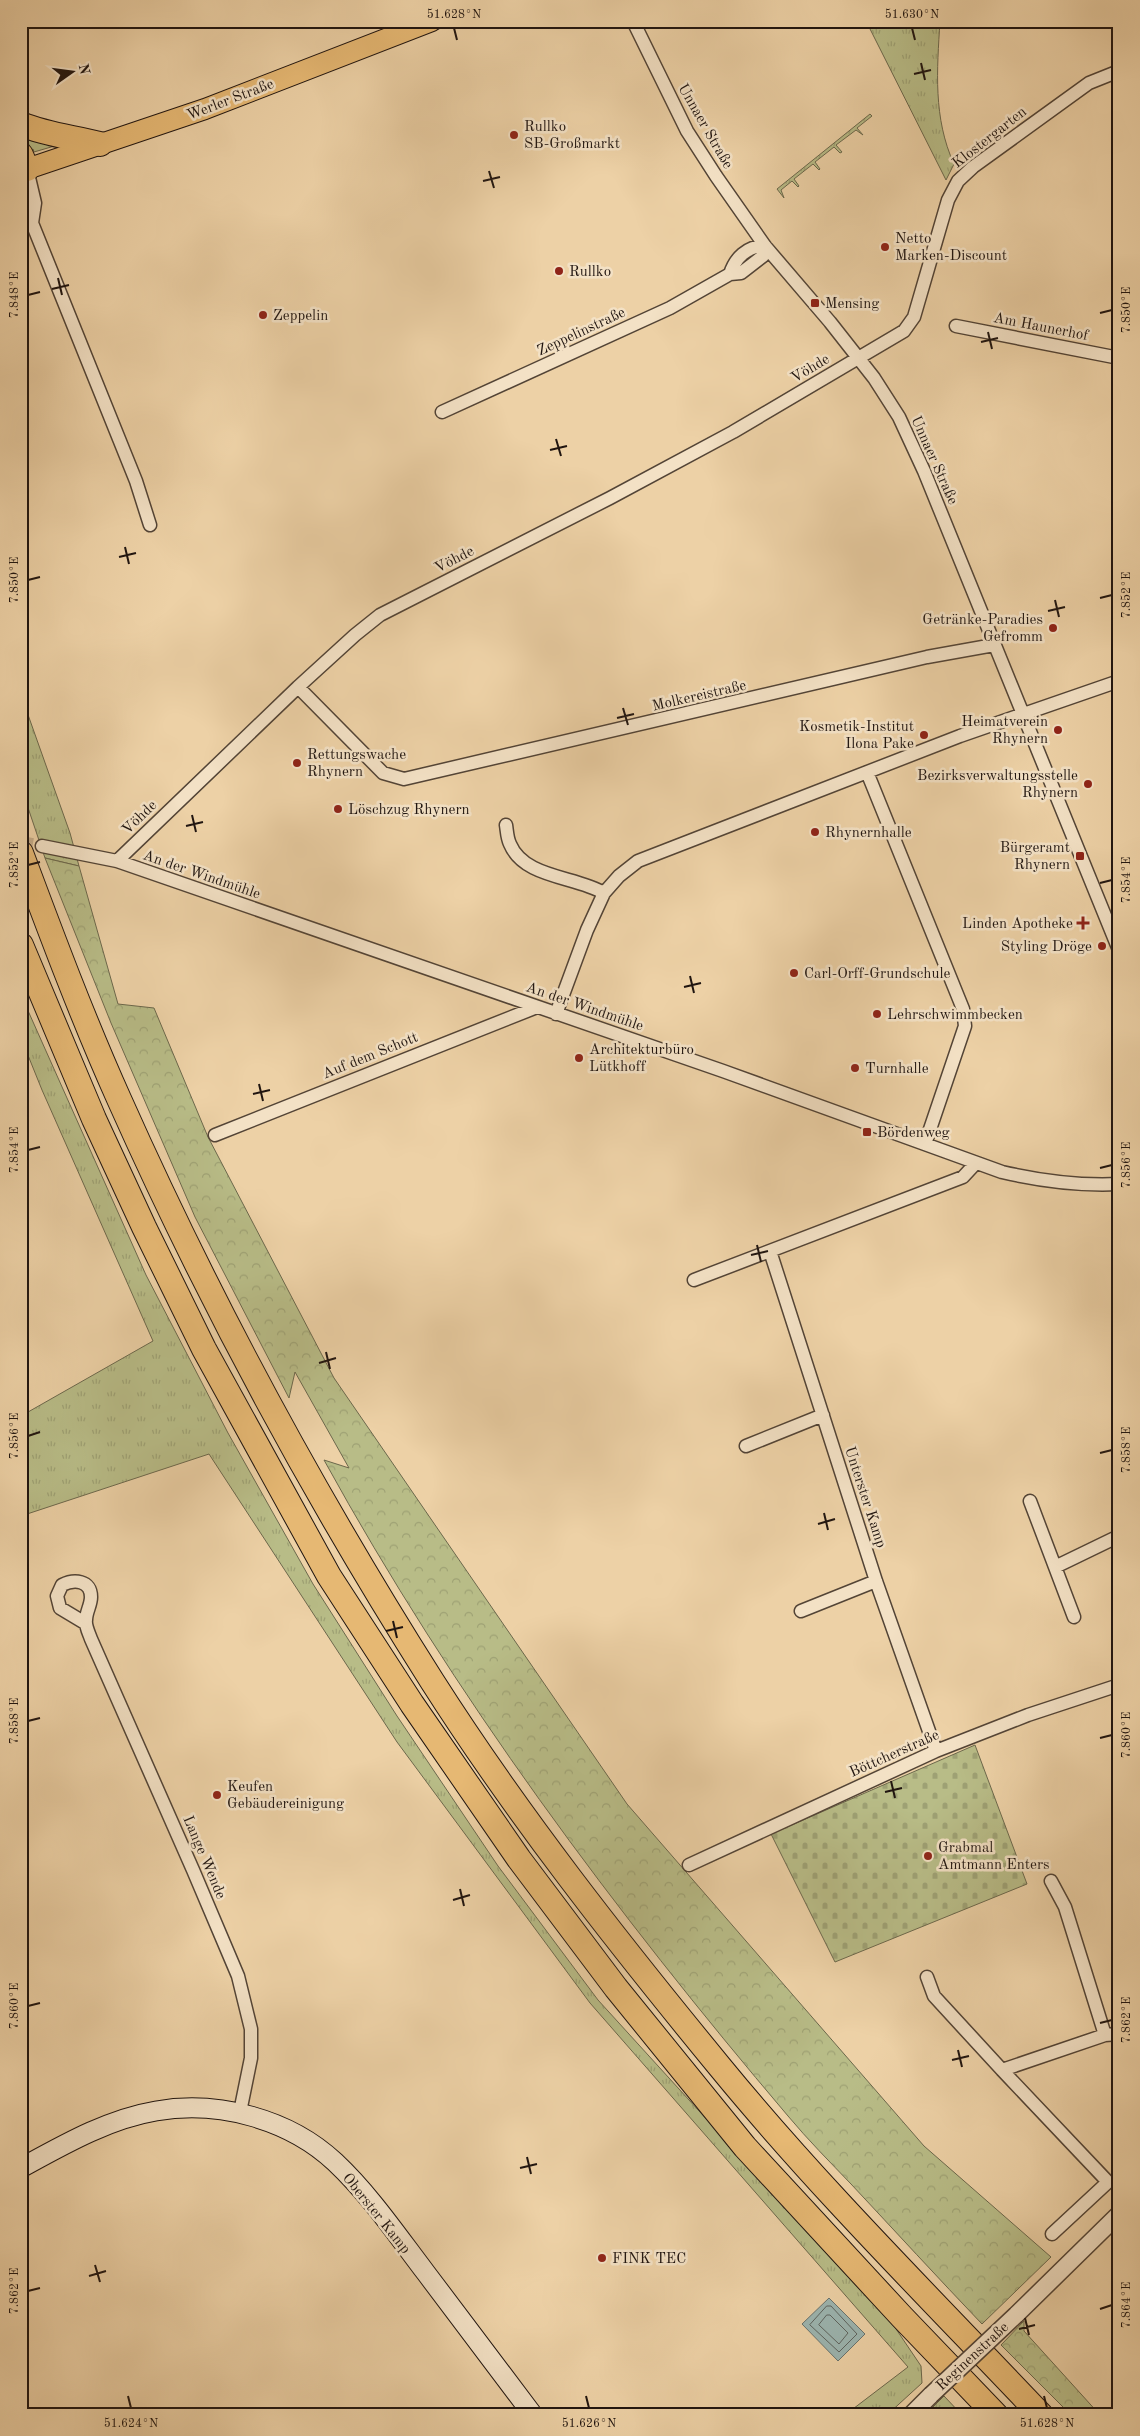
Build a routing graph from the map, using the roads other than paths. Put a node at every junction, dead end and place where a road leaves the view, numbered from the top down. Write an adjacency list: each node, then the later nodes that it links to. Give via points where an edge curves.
1 (432, 21): 5 (main road, Werler Straße, via 205,109)
2 (636, 24): 9 (street, Unnaer Straße, via 687,131)
3 (1119, 71): 11 (street, Klostergarten, via 1089,83 958,181 948,200 914,317 904,331)
4 (21, 124): 5 (highway, via 58,136)
5 (100, 144): 6 (main road, Werler Straße)
6 (23, 165): 8 (street, Werler Straße, via 35,203)
7 (21, 212): 8 (street, Werler Straße)
8 (32, 222): 14 (street, Werler Straße, via 136,481)
9 (765, 246): 11 (street, Unnaer Straße); 13 (street, Zeppelinstraße, via 754,246 734,262 730,274 670,308)
10 (956, 326): 12 (street, Am Haunerhof)
11 (858, 358): 15 (street, Unnaer Straße, via 879,386 909,438); 17 (street, Vöhde, via 733,432 610,498 392,608 355,634)
12 (1119, 358)
13 (442, 412)
14 (150, 525)
15 (994, 644): 17 (street, Molkereistraße, via 404,780 383,773); 18 (street, Unnaer Straße)
16 (1119, 681): 18 (street)
17 (298, 687): 22 (street, Vöhde)
18 (1022, 713): 19 (street); 25 (street, Unnaer Straße)
19 (867, 772): 23 (street, via 638,861); 29 (street, via 965,1017 965,1026)
20 (506, 825): 23 (street, via 510,844 523,862)
21 (32, 849): 22 (street, An der Windmühle); 58 (highway, via 58,952 118,1096 176,1222 284,1433 434,1684 539,1835 723,2071 815,2175)
22 (117, 861): 26 (street, An der Windmühle)
23 (604, 892): 27 (street)
24 (21, 944): 57 (highway, via 94,1119 204,1349 329,1576 412,1704 519,1859 616,1988 745,2147)
25 (1119, 950)
26 (537, 1006): 27 (street, An der Windmühle); 28 (street, Auf dem Schott)
27 (556, 1014): 29 (street, An der Windmühle)
28 (215, 1135)
29 (925, 1144): 30 (street, An der Windmühle)
30 (976, 1163): 31 (street, An der Windmühle, via 1049,1182 1086,1186); 32 (street, via 964,1177)
31 (1119, 1184)
32 (770, 1251): 33 (street); 34 (street, Unterster Kamp)
33 (694, 1280)
34 (823, 1415): 35 (street); 39 (street, Unterster Kamp)
35 (746, 1446)
36 (1030, 1501): 38 (street)
37 (1119, 1536): 38 (street)
38 (1055, 1567): 41 (street)
39 (876, 1580): 40 (street); 44 (street, Unterster Kamp)
40 (801, 1611)
41 (1074, 1616)
42 (85, 1623): 51 (street, Lange Wende, via 238,1976 251,2029 251,2058)
43 (1119, 1685): 44 (street, Böttcherstraße, via 1028,1715)
44 (936, 1751): 45 (street, Böttcherstraße)
45 (689, 1865)
46 (1051, 1881): 49 (street, via 1065,1907)
47 (926, 1977): 50 (street, via 934,1996)
48 (1119, 2034): 49 (street)
49 (1105, 2035): 50 (street)
50 (1002, 2070): 54 (street, via 1108,2182)
51 (240, 2112): 52 (main road, Oberster Kamp, via 176,2108 147,2113 92,2132); 55 (main road, Oberster Kamp, via 304,2140 335,2162 368,2196)
52 (21, 2168)
53 (1119, 2214): 56 (street, Reginenstraße, bridge)
54 (1052, 2234)
55 (533, 2415)
56 (910, 2415)
57 (996, 2415)
58 (1040, 2415)

